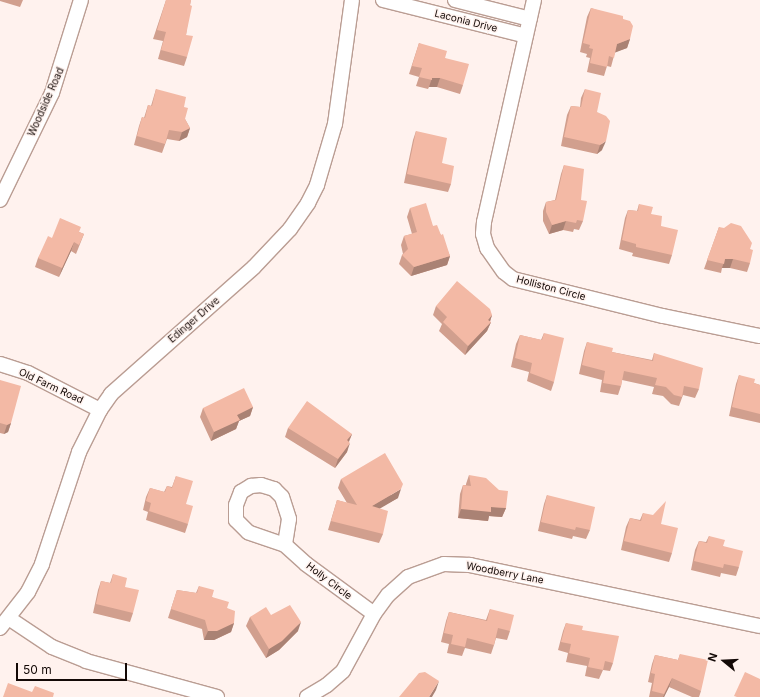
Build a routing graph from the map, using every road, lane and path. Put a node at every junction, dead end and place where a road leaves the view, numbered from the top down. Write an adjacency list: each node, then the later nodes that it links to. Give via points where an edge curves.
1 (81, 0): 8 (street, Woodside Road, via 52,93)
2 (352, 0): 11 (street, Edinger Drive, via 335,124 317,185 308,203 290,229 254,267 111,394)
3 (383, 0): 7 (street, Laconia Drive)
4 (455, 0): 6 (street, Laconia Drive)
5 (534, 0): 6 (street, Holliston Circle)
6 (530, 19): 7 (street, Holliston Circle)
7 (526, 36): 9 (street, Holliston Circle, via 484,222 483,234 487,248 504,272 513,279 549,289)
8 (0, 200)
9 (760, 336)
10 (0, 364): 11 (street, Old Farm Road, via 28,374)
11 (100, 410): 14 (street, Edinger Drive, via 78,452 42,564)
12 (285, 545): 12 (street, Holly Circle, via 289,519 282,497 274,489 261,485 251,486 241,492 236,505 236,520 248,532); 13 (street, Holly Circle, via 306,564)
13 (374, 614): 15 (street, Woodberry Lane, via 388,595 408,577 444,564 470,565); 17 (street, Woodberry Lane, via 342,671)
14 (5, 623): 16 (street, via 86,661)
15 (760, 626)
16 (217, 697)
17 (307, 697)

